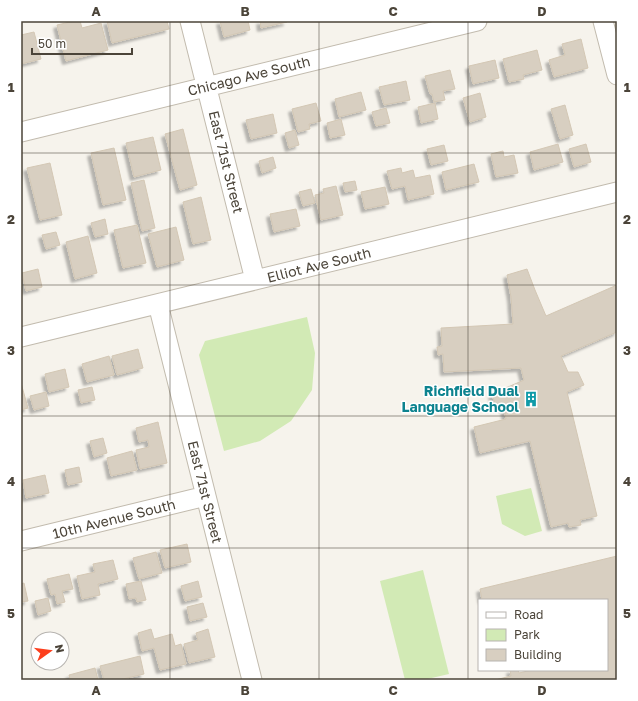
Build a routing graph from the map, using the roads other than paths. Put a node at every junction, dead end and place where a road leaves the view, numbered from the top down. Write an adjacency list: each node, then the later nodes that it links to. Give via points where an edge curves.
1 (190, 21): 5 (street, East 71st Street)
2 (477, 21): 5 (street, Chicago Ave South)
3 (603, 21): 4 (street)
4 (617, 74)
5 (207, 86): 6 (street, Chicago Ave South); 8 (street, East 71st Street)
6 (21, 132)
7 (617, 192): 8 (street, Elliot Ave South)
8 (255, 280): 9 (street, Elliot Ave South)
9 (158, 304): 10 (street, Elliot Ave South); 11 (street, East 71st Street)
10 (21, 337)
11 (206, 496): 12 (street, 10th Avenue South); 13 (street, East 71st Street)
12 (21, 541)
13 (252, 680)

